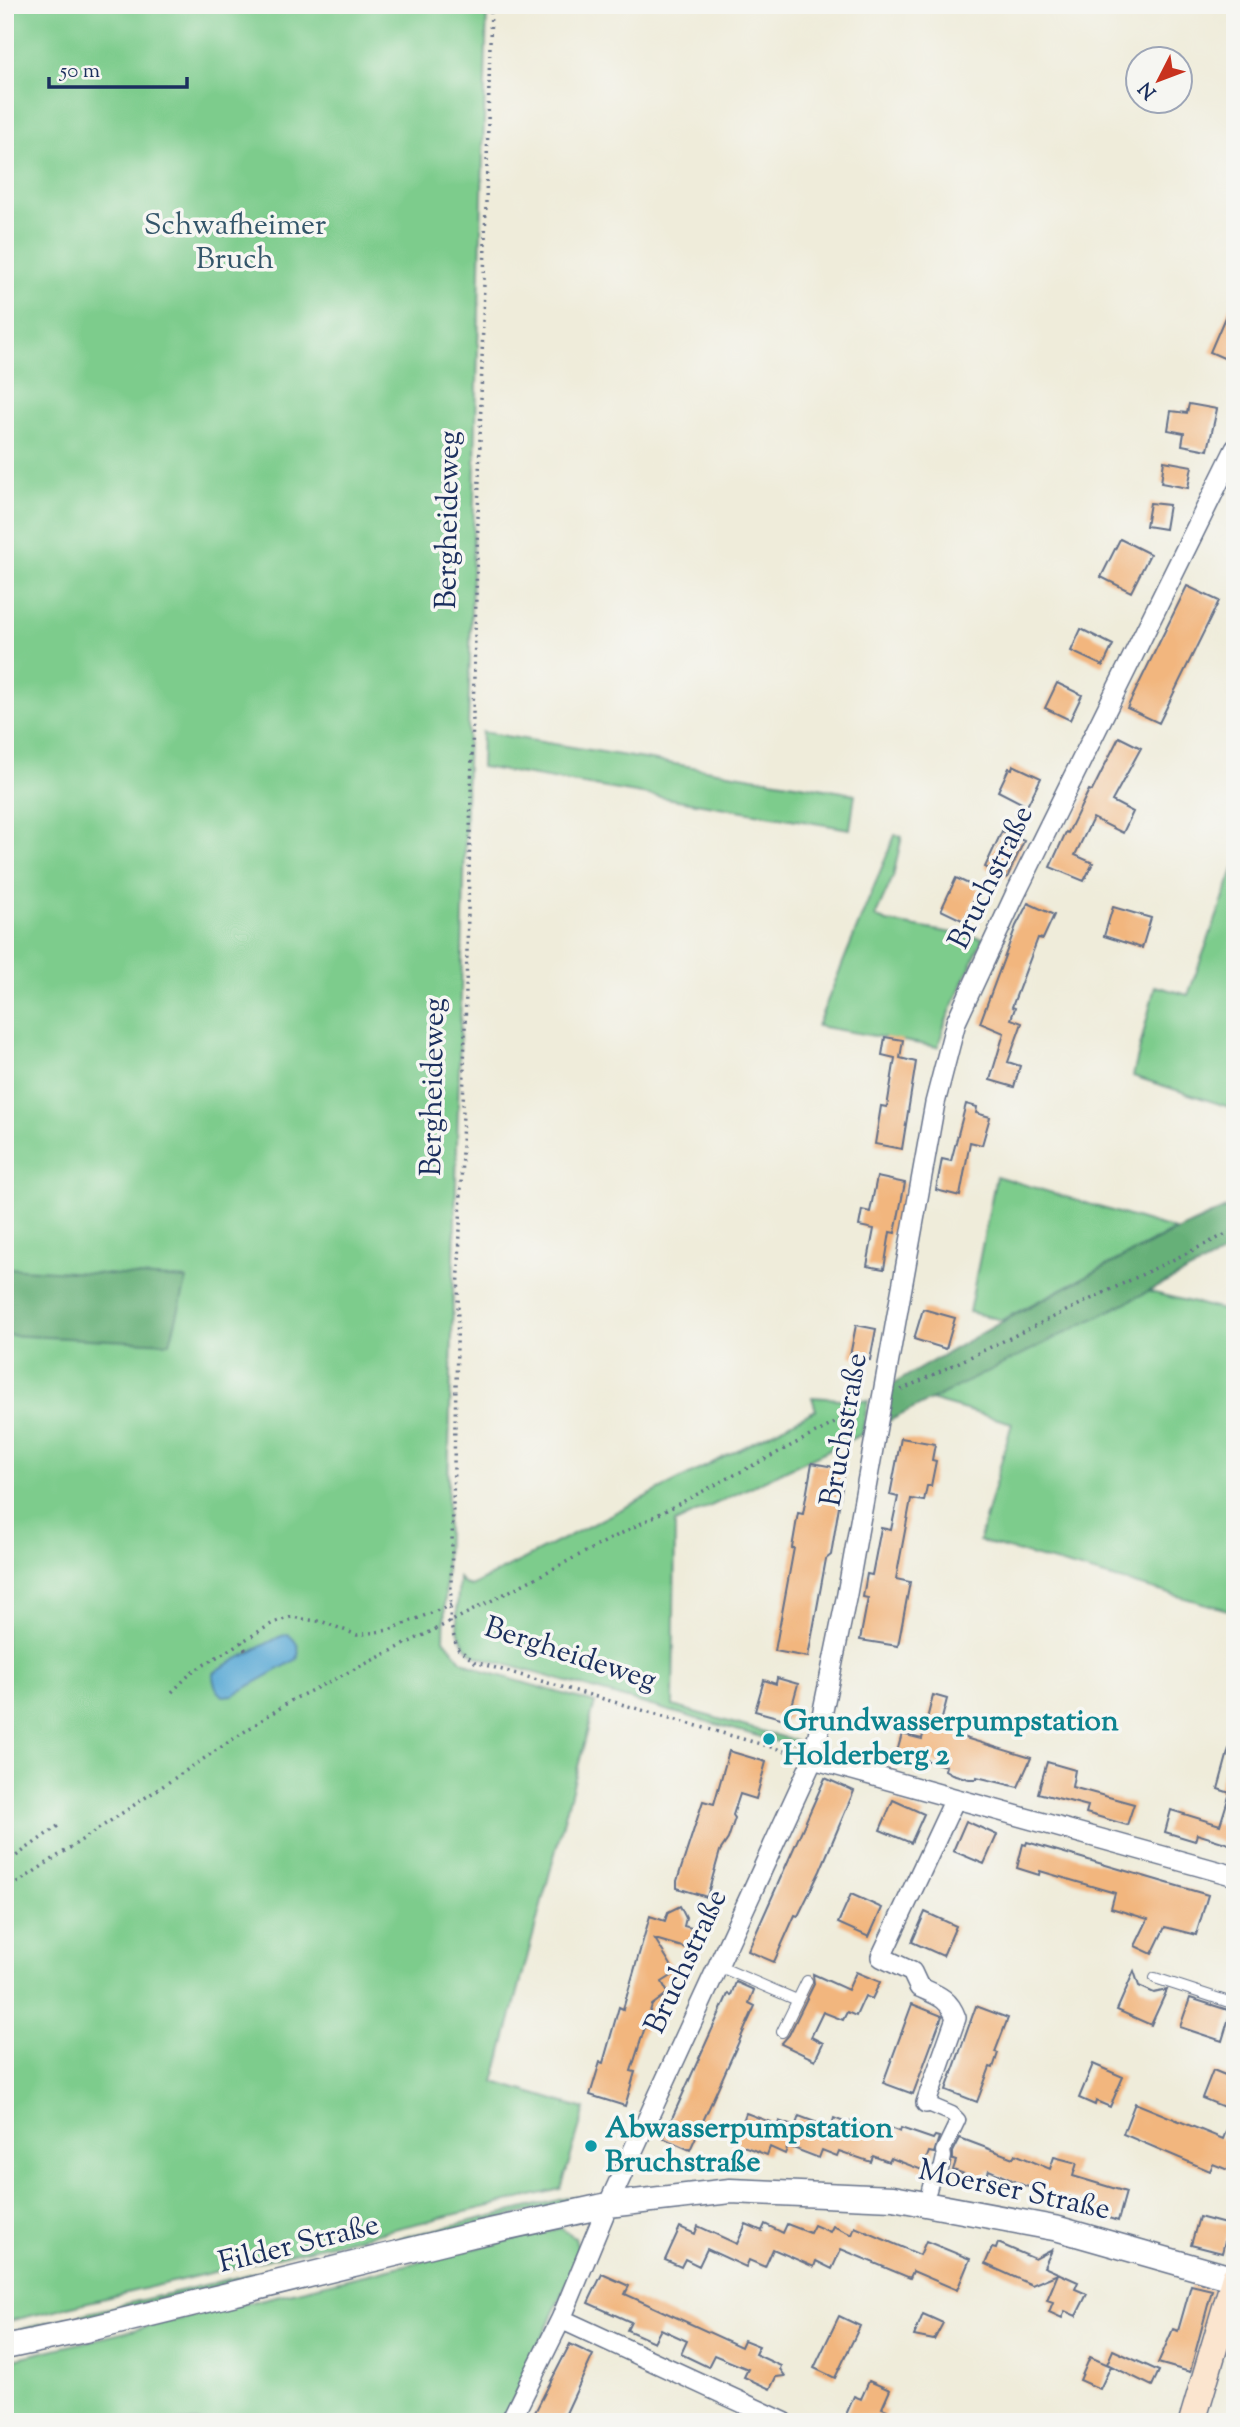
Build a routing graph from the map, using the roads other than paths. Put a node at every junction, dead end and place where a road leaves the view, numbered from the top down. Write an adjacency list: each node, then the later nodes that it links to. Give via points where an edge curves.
1 (1235, 449): 2 (street, Bruchstraße, via 956,1022 935,1103)
2 (813, 1759): 3 (street); 5 (street, Bruchstraße)
3 (955, 1799): 4 (street); 11 (street, via 881,1957 912,1972 919,1987 952,2006 956,2018)
4 (1235, 1876)
5 (718, 1966): 8 (lane); 13 (street, Bruchstraße)
6 (1155, 1978): 9 (lane)
7 (807, 1981): 8 (lane)
8 (797, 2000): 10 (lane)
9 (1235, 2004)
10 (782, 2032)
11 (926, 2103): 12 (street, via 958,2120)
12 (929, 2190)
13 (608, 2205): 14 (street, Moerser Straße, via 730,2190 893,2198 1059,2230); 15 (street, Bruchstraße); 16 (street, Filder Straße)
14 (1232, 2274): 19 (main road)
15 (561, 2319): 17 (street, Bruchstraße); 18 (street)
16 (5, 2347)
17 (510, 2422)
18 (784, 2422)
19 (1192, 2422)

